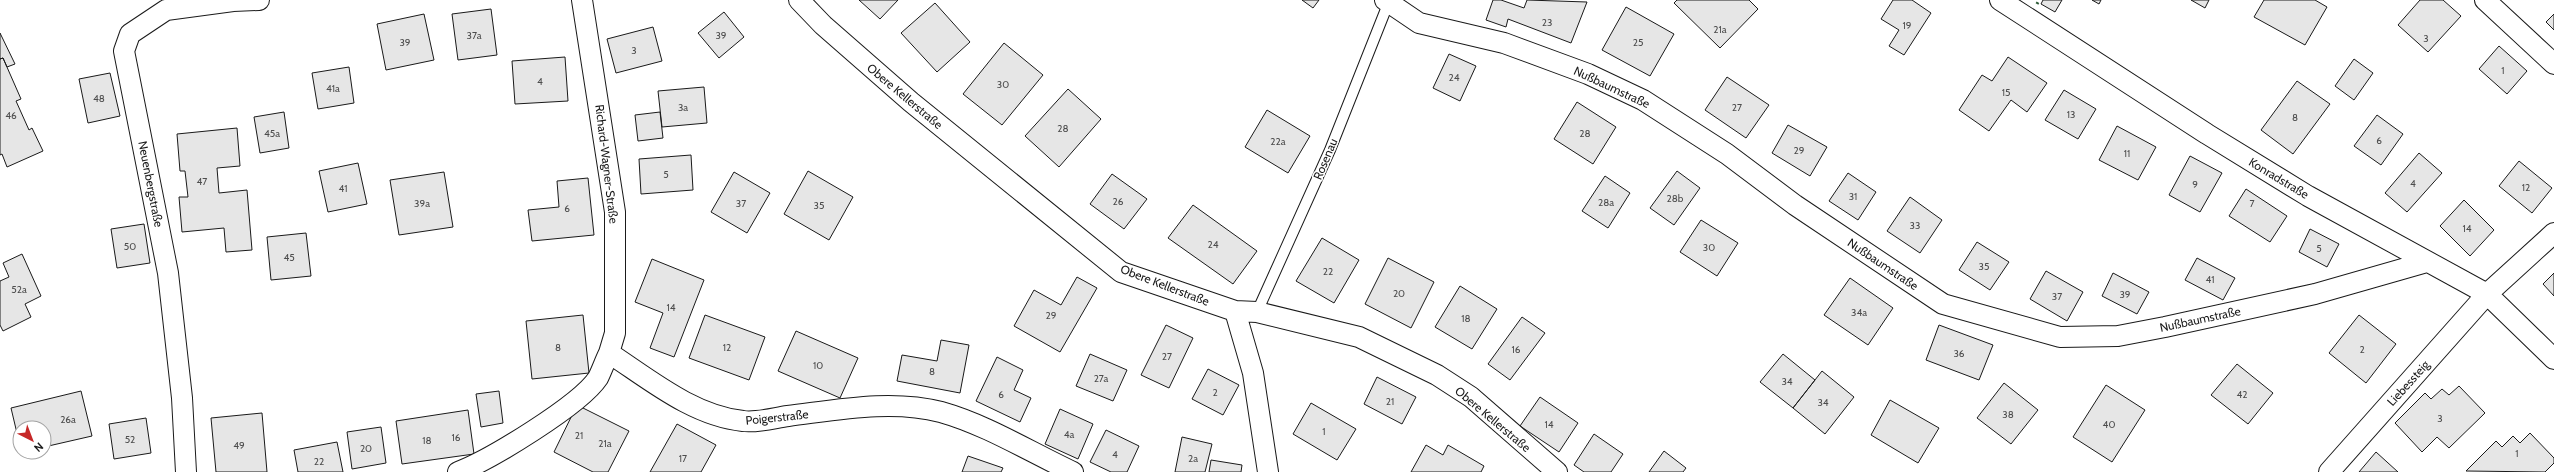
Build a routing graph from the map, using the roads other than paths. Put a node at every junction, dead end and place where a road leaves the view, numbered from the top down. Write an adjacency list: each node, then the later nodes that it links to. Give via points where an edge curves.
1 (259, 0): 15 (street, Neuenbergstraße, via 166,10 130,34 124,51 168,272 182,398)
2 (582, 0): 13 (street, Richard-Wagner-Straße, via 615,212 615,333)
3 (799, 0): 11 (street, Obere Kellerstraße, via 822,25 911,102 1121,272)
4 (2000, 0): 9 (street, Konradstraße, via 2308,196)
5 (2485, 0): 7 (street)
6 (1386, 2): 9 (street, Nußbaumstraße, via 1419,24 1504,43 1588,74 1643,100 1727,154 1795,204 1943,304 2060,337 2118,336 2165,327 2315,294); 12 (lane, Rosenau, via 1330,150)
7 (2554, 64)
8 (2554, 233): 10 (street, Liebessteig)
9 (2427, 262): 10 (street, Konradstraße)
10 (2487, 294): 14 (street, Konradstraße); 20 (street, Liebessteig)
11 (1235, 311): 12 (street, Obere Kellerstraße); 18 (street, via 1253,373)
12 (1257, 312): 19 (street, Obere Kellerstraße, via 1358,337 1437,375 1471,397)
13 (609, 353): 16 (street, via 597,379 570,404 534,430); 17 (street, Poigerstraße, via 682,400 713,414 743,422 861,408 894,407 940,412 982,428)
14 (2554, 359)
15 (186, 472)
16 (458, 472)
17 (1073, 472)
18 (1268, 472)
19 (1557, 472)
20 (2329, 472)

